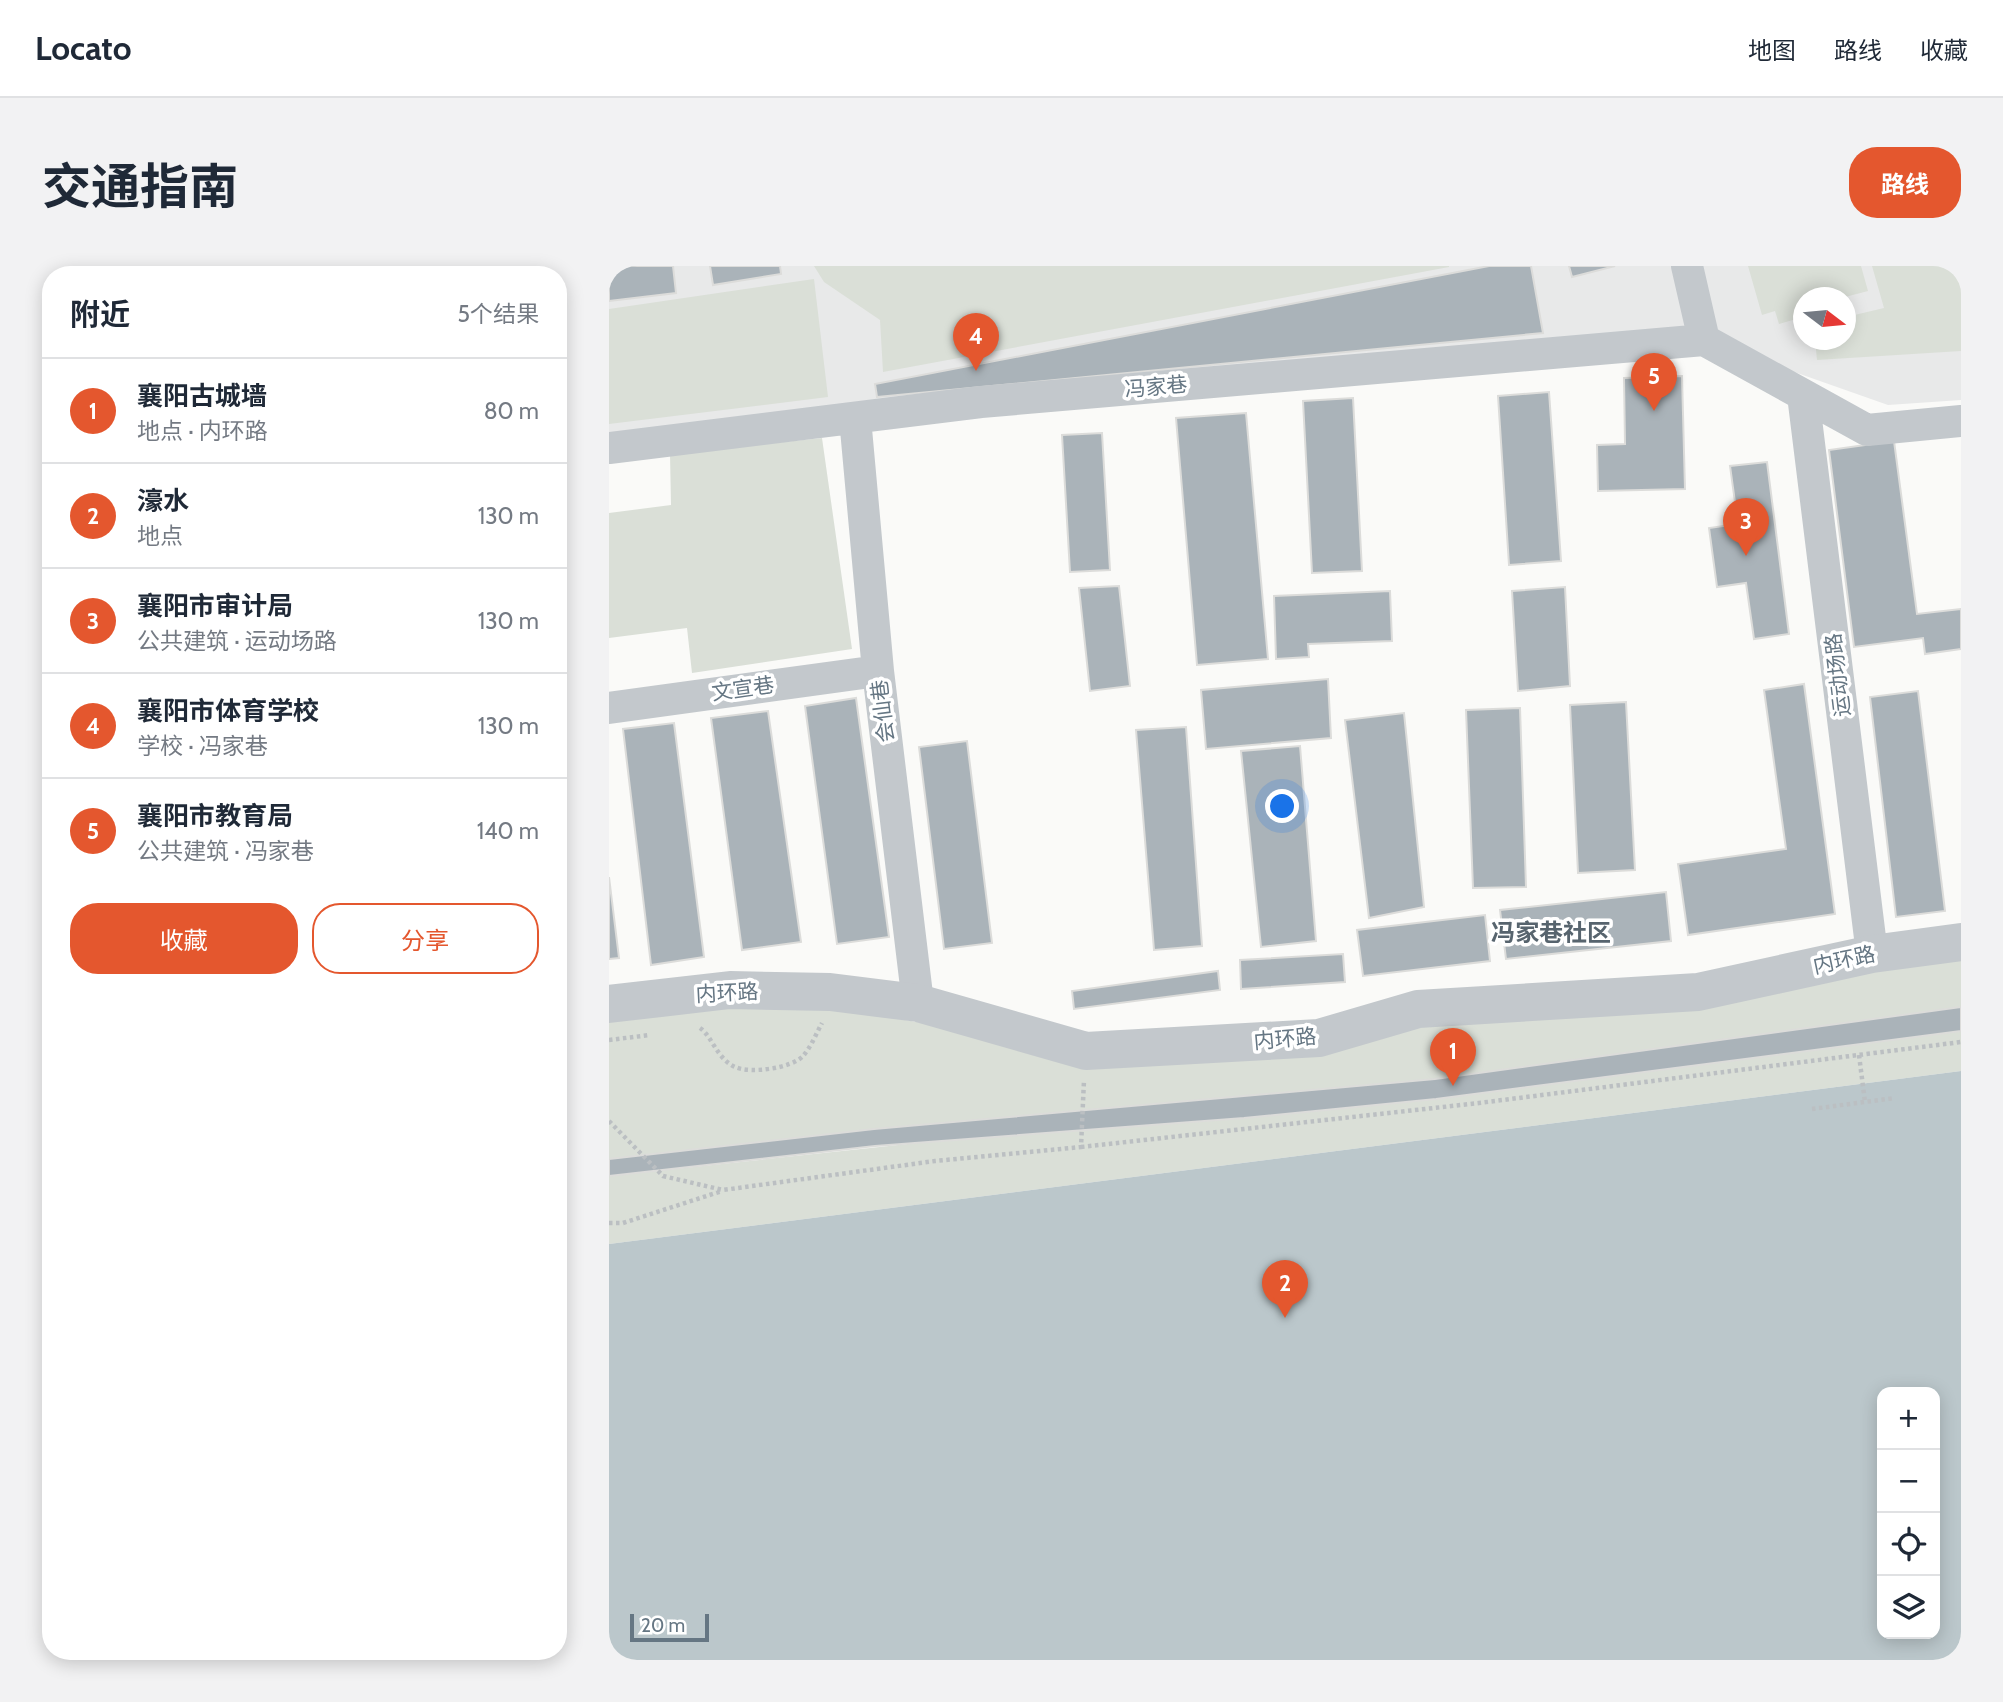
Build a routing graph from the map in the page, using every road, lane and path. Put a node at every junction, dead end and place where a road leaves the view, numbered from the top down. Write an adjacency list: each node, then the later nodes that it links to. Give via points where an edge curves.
1 (1687, 266): 2 (street)
2 (1704, 340): 3 (street); 4 (street, 冯家巷, via 981,402)
3 (1803, 395): 5 (street, via 1867,430); 10 (street, 运动场路)
4 (855, 418): 6 (street, 冯家巷); 7 (street, 会仙巷)
5 (1961, 421)
6 (609, 448)
7 (878, 671): 8 (street, 文宣巷); 13 (street, 会仙巷)
8 (609, 708)
9 (1961, 942): 10 (street, 内环路)
10 (1872, 954): 18 (street, 内环路, via 1698,992 1418,1009 1319,1038)
11 (829, 992): 12 (street, 内环路, via 730,990); 13 (street, 内环路); 14 (path, via 826,1015 801,1058 782,1066 736,1068 715,1051 703,1028)
12 (609, 1003)
13 (918, 1003): 18 (street, 内环路)
14 (689, 1030)
15 (663, 1033): 16 (path)
16 (609, 1040)
17 (1961, 1042): 19 (path)
18 (1086, 1051): 24 (path)
19 (1859, 1055): 21 (path); 24 (path, via 1492,1102)
20 (1895, 1098): 21 (path)
21 (1865, 1102): 22 (path)
22 (1812, 1109)
23 (609, 1121): 25 (path, via 663,1176)
24 (1081, 1147): 25 (path, via 935,1161)
25 (723, 1191): 26 (path, via 624,1223)
26 (609, 1223)

